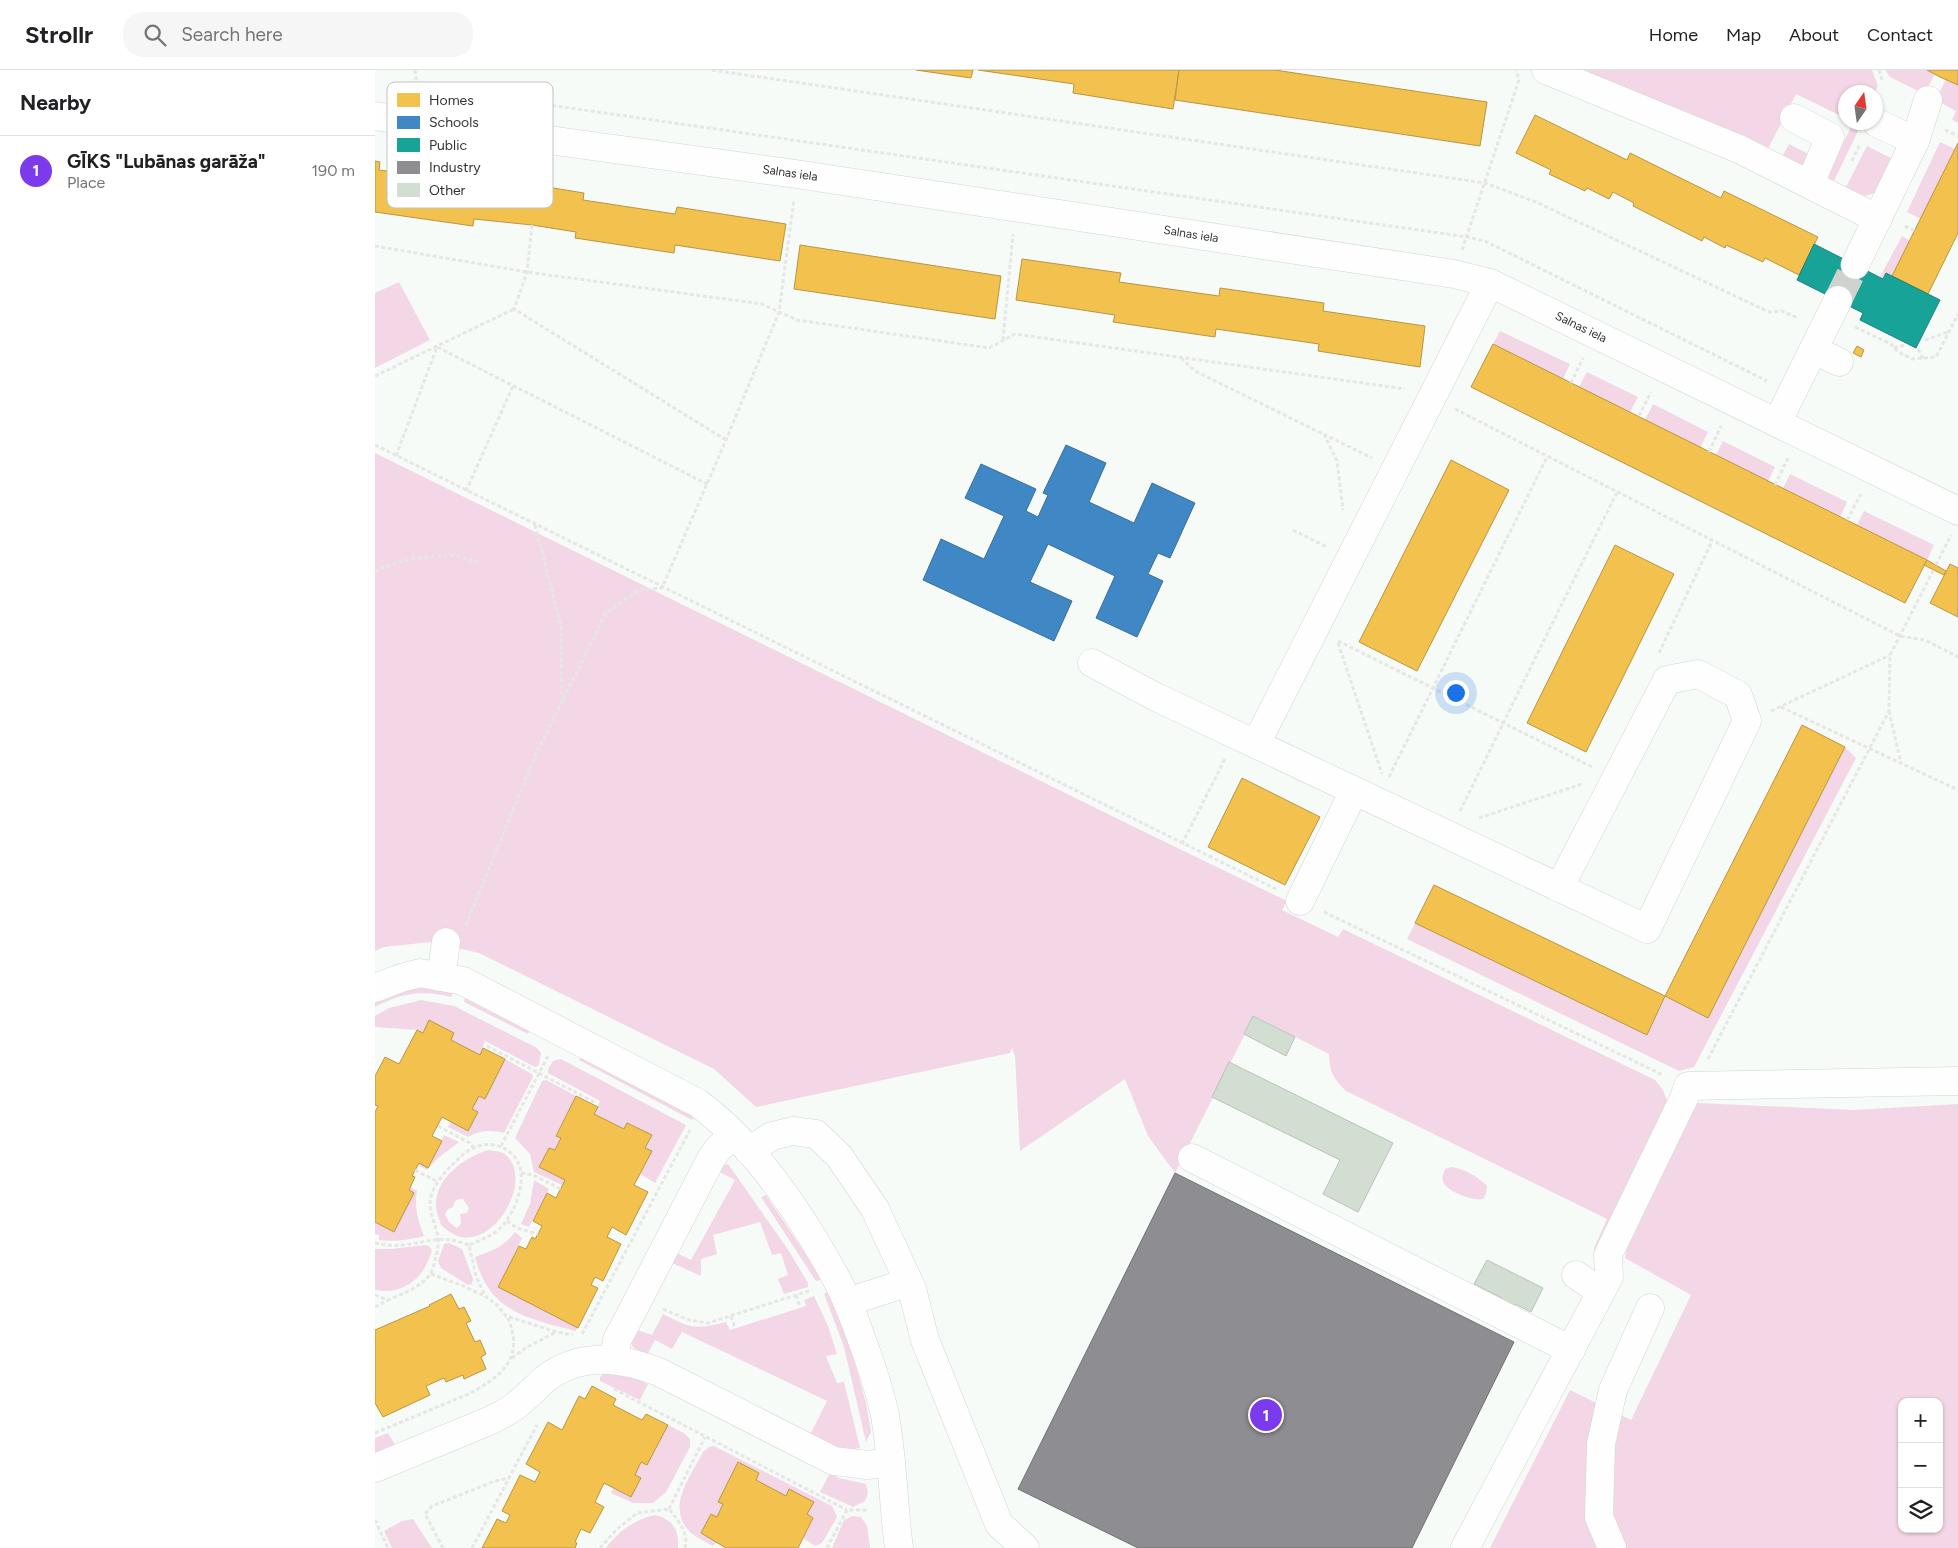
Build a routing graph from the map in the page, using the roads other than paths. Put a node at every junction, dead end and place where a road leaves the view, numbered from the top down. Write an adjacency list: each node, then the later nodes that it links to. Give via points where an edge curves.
1 (1547, 70): 7 (street, via 1739,149)
2 (1928, 100): 6 (street)
3 (1794, 118): 7 (street, via 1830,137)
4 (1883, 126): 6 (street)
5 (553, 141): 10 (street, Salnas iela, via 1454,274)
6 (1915, 141): 8 (street)
7 (1809, 184): 8 (street)
8 (1878, 220): 9 (street)
9 (1855, 265)
10 (1490, 283): 14 (street, Salnas iela); 17 (street, via 1350,558)
11 (1843, 312): 12 (street)
12 (1818, 341): 13 (street); 14 (street)
13 (1839, 362)
14 (1777, 423): 15 (street, Salnas iela)
15 (1956, 520)
16 (1092, 663): 17 (street)
17 (1247, 740): 18 (street)
18 (1354, 791): 19 (street); 20 (street)
19 (1559, 888): 19 (street, via 1647,929 1747,721 1737,695 1698,674 1667,680)
20 (1301, 901)
21 (446, 942): 22 (street)
22 (441, 977): 23 (street, via 421,974); 25 (street, via 463,981 488,993 675,1090 706,1108)
23 (375, 988)
24 (1958, 1081): 28 (street, via 1688,1086 1608,1255)
25 (741, 1143): 30 (street, via 799,1217); 33 (street, via 717,1150 711,1159 617,1340); 37 (street, via 793,1131 816,1134 844,1164 875,1209 912,1289 925,1340 999,1524)
26 (1192, 1158): 32 (street)
27 (1583, 1265): 28 (street)
28 (1605, 1284): 32 (street)
29 (894, 1287): 30 (street)
30 (843, 1292): 34 (street, via 875,1378 885,1415)
31 (1650, 1308): 39 (street, via 1613,1390 1601,1444 1599,1517)
32 (1571, 1350): 38 (street)
33 (614, 1359): 34 (street, via 659,1372 835,1461 867,1465); 35 (street, via 583,1361 557,1370 507,1412)
34 (891, 1462): 36 (street)
35 (375, 1468)
36 (899, 1548)
37 (1025, 1548)
38 (1465, 1548)
39 (1612, 1548)

